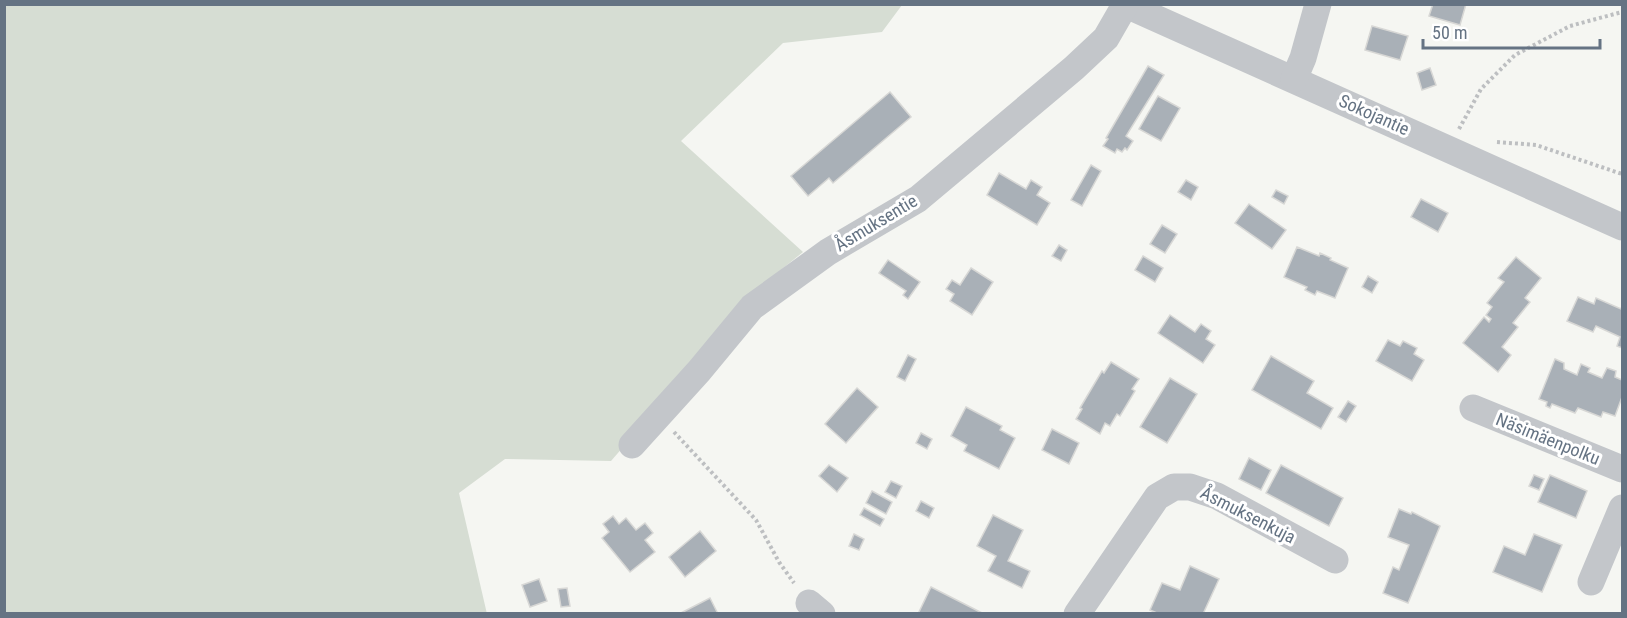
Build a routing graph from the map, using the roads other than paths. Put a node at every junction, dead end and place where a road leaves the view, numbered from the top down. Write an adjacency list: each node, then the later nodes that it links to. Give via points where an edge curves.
1 (1318, 4): 3 (street)
2 (1124, 5): 3 (street, Sokojantie); 6 (street, Åsmuksentie, via 1098,46 918,199 828,252 752,307)
3 (1294, 79): 4 (street, Sokojantie)
4 (1623, 226)
5 (1473, 408): 7 (street, Näsimäenpolku)
6 (632, 445)
7 (1623, 469)
8 (1623, 508): 10 (street)
9 (1335, 560): 11 (street, Åsmuksenkuja, via 1217,496 1190,487 1174,487 1157,497)
10 (1591, 582)
11 (1077, 614)

